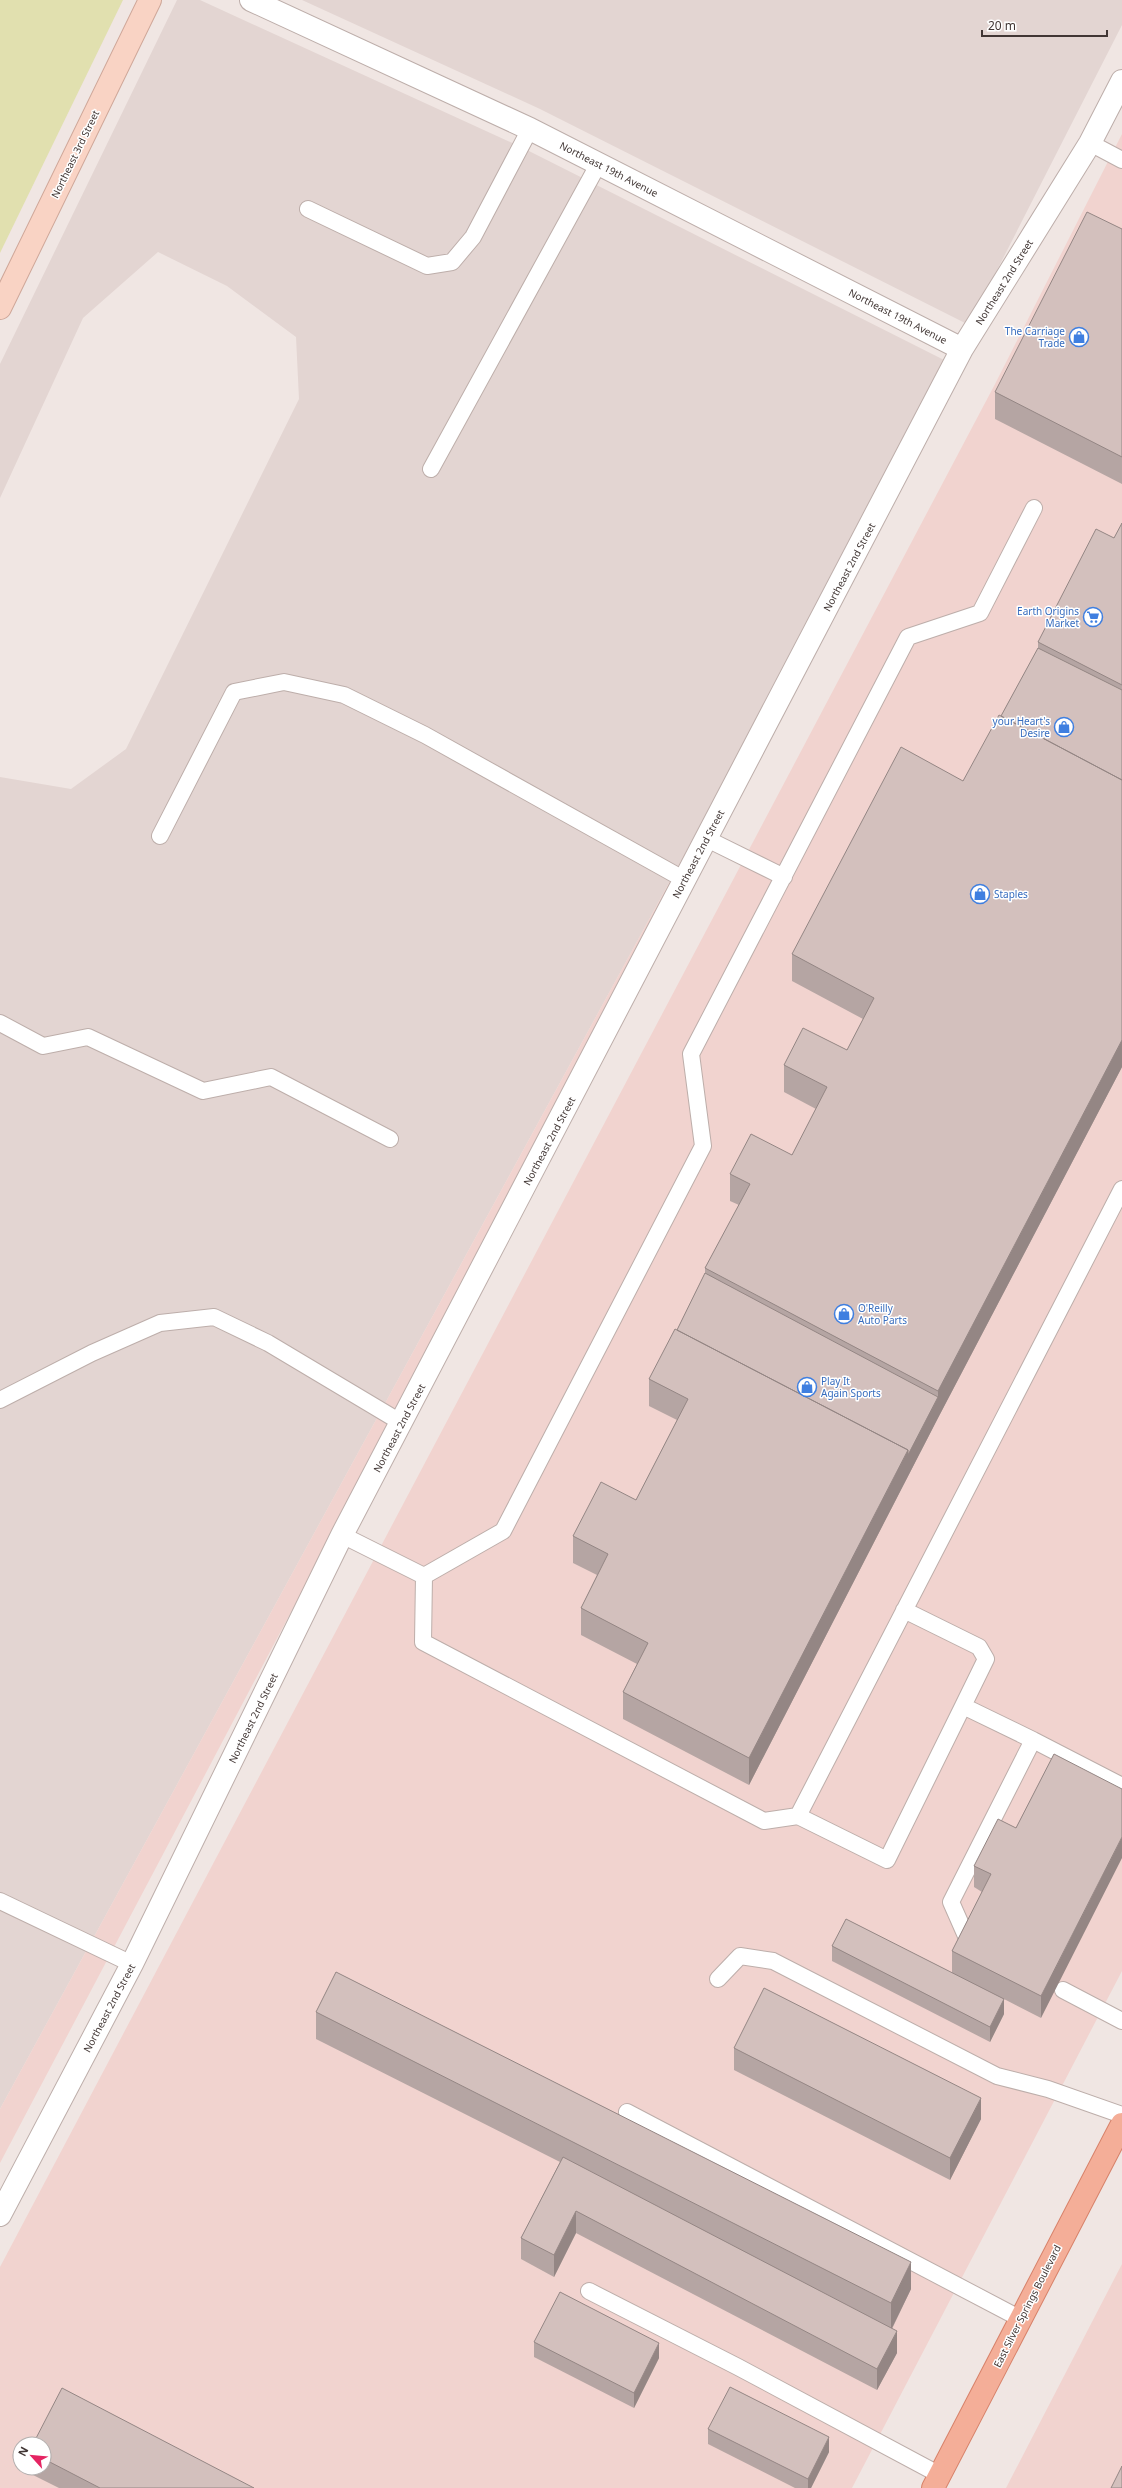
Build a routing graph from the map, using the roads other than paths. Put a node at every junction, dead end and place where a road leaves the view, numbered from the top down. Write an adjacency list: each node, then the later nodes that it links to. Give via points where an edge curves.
1 (150, 0): 9 (street, Northeast 3rd Street)
2 (250, 0): 4 (street, Northeast 19th Avenue)
3 (1122, 81): 5 (street, Northeast 2nd Street)
4 (530, 129): 7 (street, Northeast 19th Avenue); 8 (lane, via 474,237 452,262 427,266)
5 (1090, 143): 6 (lane); 10 (street, Northeast 2nd Street)
6 (1122, 160)
7 (599, 163): 10 (street, Northeast 19th Avenue); 11 (lane)
8 (308, 209)
9 (0, 308)
10 (962, 350): 14 (street, Northeast 2nd Street)
11 (431, 470)
12 (1034, 508): 15 (lane, via 980,613 908,637)
13 (160, 836): 16 (lane, via 234,692 284,682 344,695 418,731)
14 (706, 838): 15 (lane); 16 (street, Northeast 2nd Street)
15 (784, 878): 23 (lane, via 691,1054 703,1146 503,1531)
16 (685, 880): 21 (street, Northeast 2nd Street)
17 (0, 1023): 18 (lane, via 43,1046 88,1037 203,1091 271,1077)
18 (390, 1139)
19 (1122, 1189): 24 (lane)
20 (0, 1400): 21 (lane, via 92,1353 160,1324 214,1317 268,1343)
21 (402, 1423): 22 (street, Northeast 2nd Street)
22 (342, 1535): 23 (lane); 31 (street, Northeast 2nd Street)
23 (424, 1576): 28 (lane, via 423,1642 764,1820)
24 (904, 1610): 25 (lane, via 979,1647 986,1659); 28 (lane)
25 (963, 1706): 26 (lane); 28 (lane, via 887,1860)
26 (1033, 1740): 27 (lane); 30 (lane, via 951,1902)
27 (1122, 1786)
28 (798, 1816)
29 (0, 1901): 31 (lane)
30 (966, 1936)
31 (132, 1964): 38 (street, Northeast 2nd Street)
32 (718, 1979): 36 (lane, via 740,1956 773,1961 996,2076 1048,2089)
33 (1063, 1990): 34 (lane)
34 (1122, 2021)
35 (628, 2112): 40 (lane)
36 (1122, 2115)
37 (1122, 2124): 40 (main road, East Silver Springs Boulevard)
38 (0, 2215)
39 (589, 2291): 41 (lane, via 738,2367)
40 (1020, 2319): 41 (main road, East Silver Springs Boulevard)
41 (936, 2481)

